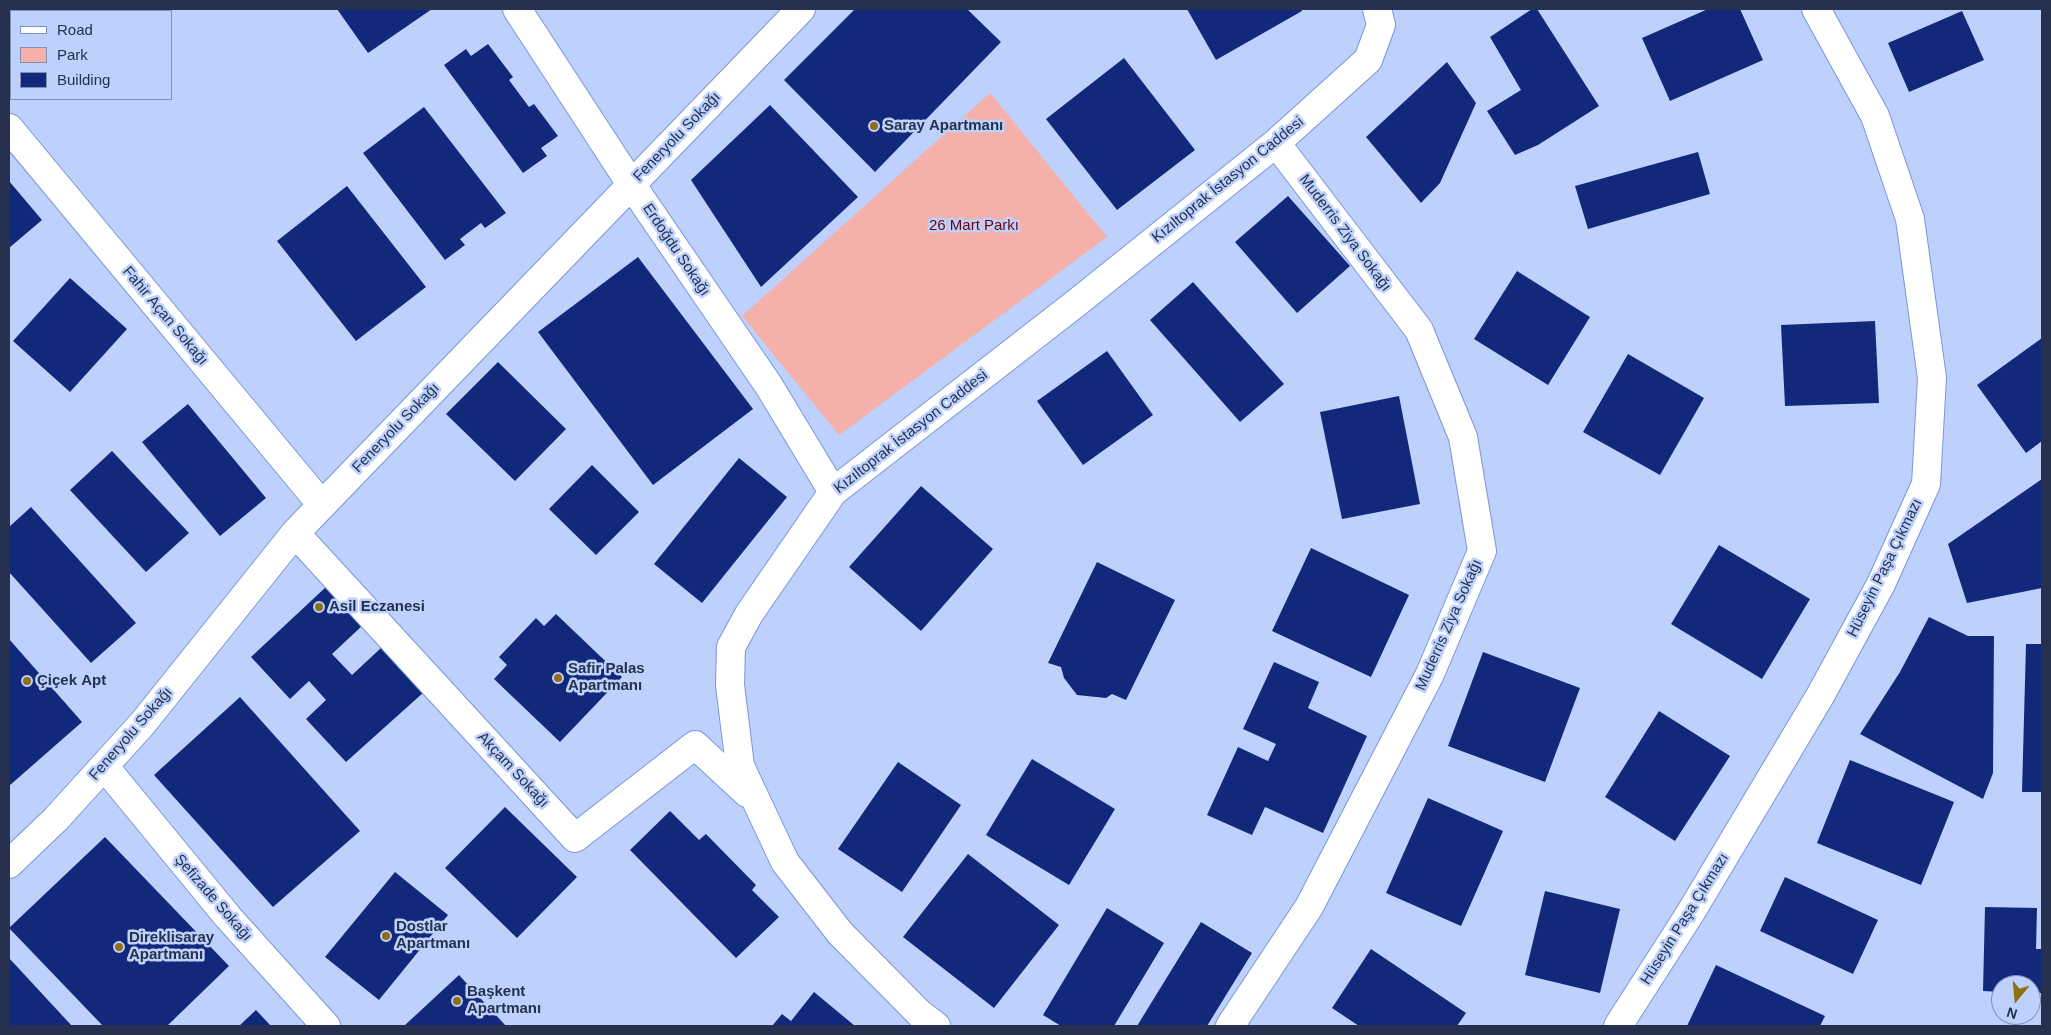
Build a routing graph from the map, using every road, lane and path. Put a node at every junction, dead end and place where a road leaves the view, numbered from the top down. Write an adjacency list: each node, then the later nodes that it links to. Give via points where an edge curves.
1 (517, 9): 7 (street, Erdoğdu Sokağı)
2 (801, 9): 7 (street, Feneryolu Sokağı)
3 (1377, 9): 6 (street, Kızıltoprak İstasyon Caddesi, via 1381,25 1368,60)
4 (1816, 9): 17 (street, Hüseyin Paşa Çıkmazı, via 1875,116 1910,219 1932,378 1926,484 1881,584 1820,696 1691,912)
5 (9, 128): 9 (street, Fahir Açan Sokağı)
6 (1276, 143): 8 (street, Kızıltoprak İstasyon Caddesi); 16 (street, Muderris Ziya Sokağı, via 1419,330 1463,438 1482,551 1430,674 1308,908)
7 (631, 184): 8 (street, Erdoğdu Sokağı, via 769,386); 9 (street, Feneryolu Sokağı)
8 (833, 492): 12 (street, Kızıltoprak İstasyon Caddesi, via 749,614 731,647 730,685 740,766)
9 (322, 505): 10 (street, Feneryolu Sokağı)
10 (295, 532): 11 (street, Feneryolu Sokağı, via 143,723); 12 (street, Akçam Sokağı, via 575,838 695,745)
11 (104, 766): 13 (street, Feneryolu Sokağı); 14 (street, Şefizade Sokağı, via 228,917)
12 (754, 799): 15 (street, Kızıltoprak İstasyon Caddesi, via 785,862 840,932 920,1014)
13 (9, 864)
14 (326, 1026)
15 (936, 1026)
16 (1230, 1026)
17 (1618, 1026)

